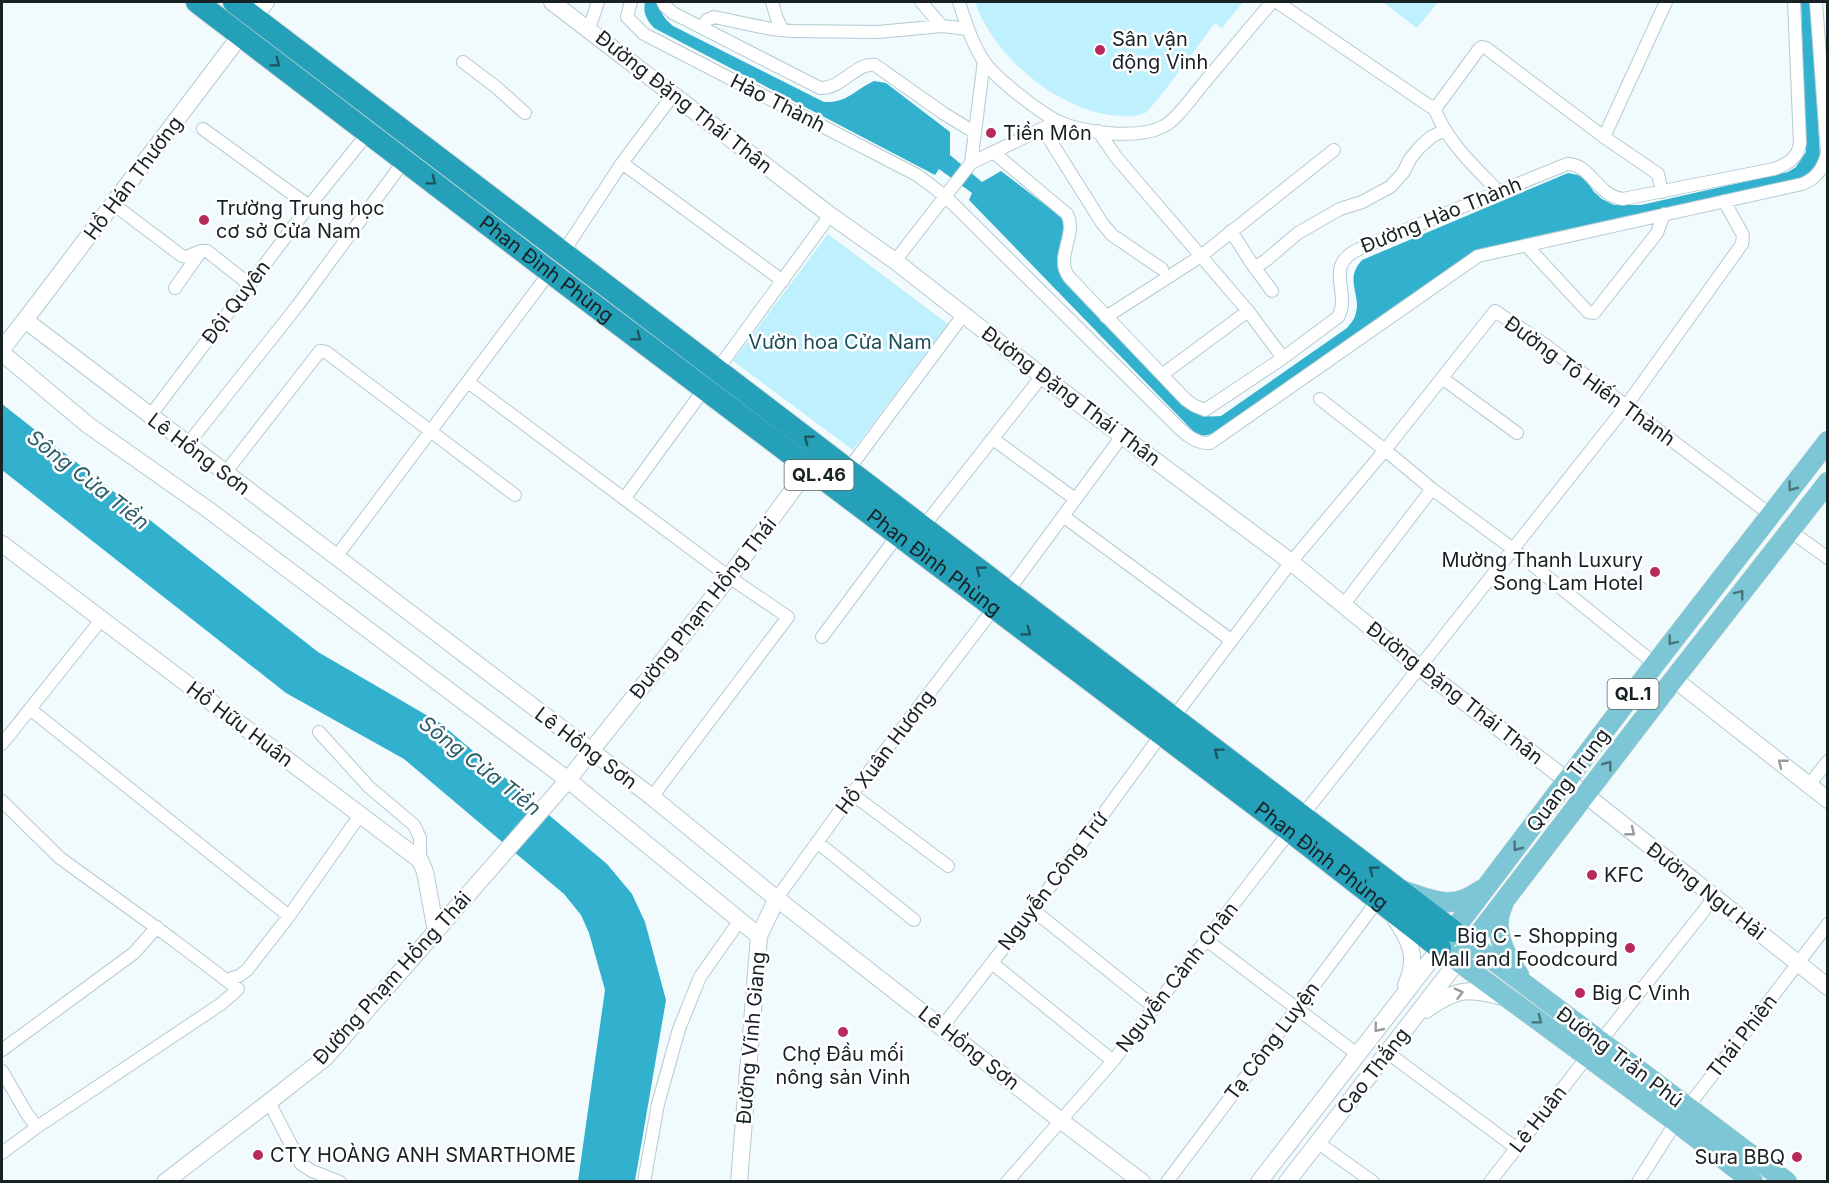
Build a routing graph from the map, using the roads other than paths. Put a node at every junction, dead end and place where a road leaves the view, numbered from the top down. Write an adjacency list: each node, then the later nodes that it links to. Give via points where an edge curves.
1 (197, 2): 21 (highway, Phan Đình Phùng / QL.46)
2 (234, 2): 15 (highway, Phan Đình Phùng / QL.46)
3 (552, 2): 18 (street, Đường Đặng Thái Thân)
4 (598, 2): 18 (street)
5 (631, 2): 42 (street, Hào Thành, via 627,17 644,34 918,175)
6 (663, 2): 17 (street, via 673,13)
7 (772, 2): 20 (street)
8 (921, 2): 16 (street)
9 (959, 2): 19 (street)
10 (1272, 2): 31 (street, via 1166,125 1146,133)
11 (1277, 2): 25 (street)
12 (1666, 2): 34 (street)
13 (1794, 2): 41 (street, Đường Hào Thành, via 1800,143 1797,155 1774,169)
14 (1816, 2): 43 (street, via 1827,153 1822,166 1803,184)
15 (260, 9): 21 (main road); 51 (highway, Phan Đình Phùng / QL.46)
16 (942, 26): 19 (street); 20 (street, via 878,32)
17 (703, 27): 20 (street, via 714,17); 32 (street, via 820,88 833,86 868,64 875,65)
18 (589, 29): 24 (street, Đường Đặng Thái Thân)
19 (968, 29): 22 (street)
20 (783, 30)
21 (240, 36): 33 (highway, Phan Đình Phùng / QL.46, one-way to 33); 44 (street, Hồ Hán Thương)
22 (984, 61): 27 (street, via 1001,80); 32 (street)
23 (463, 62): 26 (street)
24 (673, 95): 38 (street); 47 (street, Đường Đặng Thái Thân)
25 (1434, 108): 30 (street); 34 (street, via 1484,47)
26 (525, 113)
27 (1058, 121): 29 (street); 31 (street)
28 (203, 129): 45 (street)
29 (1042, 129): 36 (street); 55 (street, via 1112,235)
30 (1445, 130): 40 (street); 54 (street, via 1419,148 1390,187 1340,209 1298,233 1257,266)
31 (1098, 131): 52 (street)
32 (974, 132): 39 (street)
33 (368, 133): 37 (highway, Phan Đình Phùng / QL.46); 45 (street, Đội Quyên)
34 (1604, 137): 41 (street, via 1658,174)
35 (1334, 150): 48 (street)
36 (993, 152): 39 (street); 63 (street, Đường Hào Thành, via 1067,214 1071,228 1064,270)
37 (404, 160): 56 (highway, Phan Đình Phùng / QL.46, one-way to 56); 80 (street, via 298,305)
38 (622, 163): 51 (street); 57 (street)
39 (971, 163): 42 (street)
40 (1498, 191): 41 (street, Đường Hào Thành, via 1571,164 1583,169 1615,198); 66 (street, Đường Hào Thành, via 1351,253 1340,271 1343,302 1338,317)
41 (1662, 192)
42 (945, 196): 49 (street, via 1171,420 1189,437 1204,443 1220,436 1472,259); 53 (street)
43 (1724, 201): 46 (street); 73 (street, Nguyễn Cảnh Chân, via 1743,241)
44 (113, 204): 50 (street, via 182,256); 64 (street, Hồ Hán Thương)
45 (309, 206): 58 (street, Đội Quyên)
46 (1664, 214): 49 (street); 49 (street, via 1657,232 1591,314)
47 (830, 215): 53 (street, Đường Đặng Thái Thân); 57 (street)
48 (1231, 231): 52 (street); 54 (street)
49 (1526, 245)
50 (201, 251): 58 (street, via 207,251); 59 (street)
51 (564, 251): 56 (main road); 70 (highway, Phan Đình Phùng / QL.46)
52 (1201, 256): 61 (street); 63 (street)
53 (895, 261): 62 (street, Đường Đặng Thái Thân)
54 (1252, 264): 60 (street)
55 (1162, 269)
56 (550, 272): 70 (highway, Phan Đình Phùng / QL.46, one-way to 70); 71 (street)
57 (783, 281): 70 (street)
58 (250, 285): 74 (street, Đội Quyên)
59 (175, 288)
60 (1272, 291)
61 (1248, 311): 66 (street); 67 (street)
62 (964, 314): 68 (street, Đường Đặng Thái Thân); 84 (street)
63 (1106, 317): 67 (street, Đường Hào Thành)
64 (25, 320): 65 (street, Hồ Hán Thương); 74 (street, Lê Hồng Sơn)
65 (2, 351): 115 (street, via 88,425 206,508)
66 (1283, 358): 67 (street, Đường Hào Thành, via 1205,410 1186,400)
67 (1163, 374)
68 (1042, 376): 77 (street, Đường Đặng Thái Thân); 78 (street)
69 (1442, 378): 73 (street, Đường Tô Hiến Thành, via 1495,311); 76 (street); 81 (street, Đường Tô Hiến Thành)
70 (711, 379): 82 (highway, Phan Đình Phùng / QL.46); 84 (highway, Phan Đình Phùng / QL.46, one-way to 70); 88 (street)
71 (468, 381): 75 (street); 88 (street)
72 (1320, 399): 81 (street)
73 (1626, 406): 90 (street, Đường Tô Hiến Thành); 95 (street, Nguyễn Cảnh Chân)
74 (150, 416): 80 (street, Lê Hồng Sơn)
75 (431, 432): 83 (street, via 320,351); 87 (street); 97 (street)
76 (1517, 434)
77 (1122, 436): 89 (street, Hồ Xuân Hương); 99 (street, Đường Đặng Thái Thân)
78 (993, 439): 89 (street); 92 (street)
79 (1827, 441): 90 (main road, Quang Trung / QL.1, one-way to 90)
80 (187, 445): 83 (street, Lê Hồng Sơn)
81 (1385, 450): 86 (street); 99 (street, Đường Tô Hiến Thành)
82 (809, 468): 84 (highway, Phan Đình Phùng / QL.46); 100 (street, Đường Phạm Hồng Thái)
83 (225, 473): 97 (street, Lê Hồng Sơn)
84 (842, 478): 92 (highway, Phan Đình Phùng / QL.46); 94 (highway, Phan Đình Phùng / QL.46)
85 (1827, 482): 93 (main road, Quang Trung / QL.1)
86 (1432, 489): 95 (street); 102 (street)
87 (516, 495)
88 (624, 499): 100 (street)
89 (1075, 499): 91 (street, Hồ Xuân Hương)
90 (1771, 515): 93 (main road); 106 (main road, Quang Trung / QL.1, one-way to 106)
91 (1063, 516): 101 (street, Hồ Xuân Hương); 105 (street)
92 (923, 527): 101 (highway, Phan Đình Phùng / QL.46, one-way to 92)
93 (1790, 531): 98 (street); 108 (main road, Quang Trung / QL.1, one-way to 93)
94 (898, 535): 101 (highway, Phan Đình Phùng / QL.46); 104 (street)
95 (1513, 549): 106 (street); 107 (street, Nguyễn Cảnh Chân)
96 (4, 551): 103 (street, Hồ Hữu Huân)
97 (336, 557): 113 (street, Lê Hồng Sơn)
98 (1827, 558)
99 (1291, 562): 102 (street, Đường Đặng Thái Thân); 105 (street, Nguyễn Công Trứ)
100 (729, 577): 113 (street, Đường Phạm Hồng Thái); 120 (street, via 788,617)
101 (1001, 599): 110 (highway, Phan Đình Phùng / QL.46); 118 (street, Hồ Xuân Hương)
102 (1344, 604): 107 (street, Đường Đặng Thái Thân)
103 (101, 620): 109 (street); 123 (street, Hồ Hữu Huân)
104 (822, 637)
105 (1231, 640): 110 (street, Nguyễn Công Trứ)
106 (1655, 664): 108 (main road); 116 (main road, Quang Trung / QL.1)
107 (1419, 667): 116 (street, Đường Đặng Thái Thân); 124 (street, Nguyễn Cảnh Chân)
108 (1674, 679): 117 (street, one-way to 108); 119 (main road, Quang Trung / QL.1, one-way to 108)
109 (30, 709): 112 (street); 134 (street)
110 (1167, 726): 124 (highway, Phan Đình Phùng / QL.46); 133 (street, Nguyễn Công Trứ)
111 (319, 732): 126 (street, via 369,787 414,825 420,838)
112 (2, 744)
113 (591, 751): 115 (street, Đường Phạm Hồng Thái); 120 (street, Lê Hồng Sơn)
114 (1827, 761): 117 (street)
115 (568, 780): 135 (street); 139 (street, Đường Phạm Hồng Thái)
116 (1568, 781): 119 (street, Đường Đặng Thái Thân); 128 (main road, Quang Trung / QL.1, one-way to 128)
117 (1809, 785): 121 (street)
118 (852, 794): 125 (street, Hồ Xuân Hương); 127 (street)
119 (1585, 795): 129 (main road, Quang Trung / QL.1); 132 (street, Đường Ngư Hải, one-way to 132)
120 (652, 797): 130 (street, Lê Hồng Sơn)
121 (1827, 800)
122 (2, 801): 138 (street, via 60,858)
123 (360, 815): 126 (street, Hồ Hữu Huân); 134 (street)
124 (1296, 824): 131 (highway, Phan Đình Phùng / QL.46); 141 (street, Nguyễn Cảnh Chân)
125 (817, 842): 130 (street, Hồ Xuân Hương); 136 (street)
126 (420, 860): 139 (street)
127 (948, 866)
128 (1490, 883): 131 (main road, via 1469,899 1458,902); 142 (main road, Quang Trung / QL.1)
129 (1507, 897): 142 (main road, Quang Trung / QL.1); 146 (main road, via 1498,914 1500,937)
130 (777, 898): 140 (street, Đường Vĩnh Giang); 153 (street, Lê Hồng Sơn)
131 (1387, 898): 142 (highway, Phan Đình Phùng / QL.46); 149 (street, via 1412,953 1409,980); 151 (street, Tạ Công Luyện)
132 (1714, 898): 144 (street, Đường Ngư Hải); 154 (street, Lê Huân)
133 (1033, 910): 143 (street, Nguyễn Công Trứ); 150 (street)
134 (289, 916): 145 (street, via 247,970)
135 (741, 920): 140 (street); 171 (street, via 700,977 679,1029 658,1104)
136 (914, 920)
137 (1827, 924): 144 (street, Thái Phiên)
138 (157, 927): 145 (street); 155 (street, via 134,953)
139 (436, 931): 160 (street, Đường Phạm Hồng Thái, via 325,1058)
140 (759, 936): 172 (street, Đường Vĩnh Giang)
141 (1205, 939): 150 (street, Nguyễn Cảnh Chân); 151 (street)
142 (1455, 946): 146 (main road, Đường Trần Phú); 148 (main road, Đường Trần Phú); 149 (street); 152 (street, Cao Thắng)
143 (992, 963): 153 (street, Nguyễn Công Trứ); 158 (street)
144 (1798, 964): 147 (street, Đường Ngư Hải); 161 (street, Thái Phiên)
145 (226, 980): 163 (street, via 238,989 221,1004)
146 (1523, 982): 154 (main road, Đường Trần Phú)
147 (1827, 987)
148 (1509, 999): 152 (street, one-way to 148, via 1451,995 1470,990); 154 (main road, Đường Trần Phú, one-way to 154)
149 (1397, 1005): 152 (street); 157 (street, one-way to 157)
150 (1154, 1006): 158 (street, Nguyễn Cảnh Chân)
151 (1297, 1009): 157 (street); 175 (street, Tạ Công Luyện)
152 (1414, 1018): 156 (street, Cao Thắng)
153 (942, 1027): 162 (street, Lê Hồng Sơn)
154 (1593, 1049): 161 (main road, Đường Trần Phú); 166 (street, Lê Huân)
155 (2, 1050)
156 (1388, 1053): 165 (street, Cao Thắng); 166 (street)
157 (1357, 1054): 164 (street)
158 (1113, 1061): 162 (street, Nguyễn Cảnh Chân)
159 (2, 1071): 163 (street)
160 (270, 1102): 169 (street, Đường Phạm Hồng Thái); 170 (street, via 301,1164)
161 (1682, 1115): 168 (main road, Đường Trần Phú); 180 (street, Thái Phiên); 181 (main road, Đường Trần Phú)
162 (1060, 1120): 173 (street, Nguyễn Cảnh Chân); 174 (street, Lê Hồng Sơn)
163 (37, 1127): 167 (street)
164 (1299, 1129): 165 (street); 176 (street)
165 (1317, 1142): 177 (street, Cao Thắng); 178 (street)
166 (1516, 1148): 179 (street, Lê Huân)
167 (2, 1153)
168 (1779, 1179)
169 (165, 1182)
170 (340, 1182)
171 (644, 1182)
172 (739, 1182)
173 (1007, 1182)
174 (1142, 1182)
175 (1167, 1182)
176 (1259, 1182)
177 (1287, 1182)
178 (1373, 1182)
179 (1490, 1182)
180 (1638, 1182)
181 (1753, 1182)

